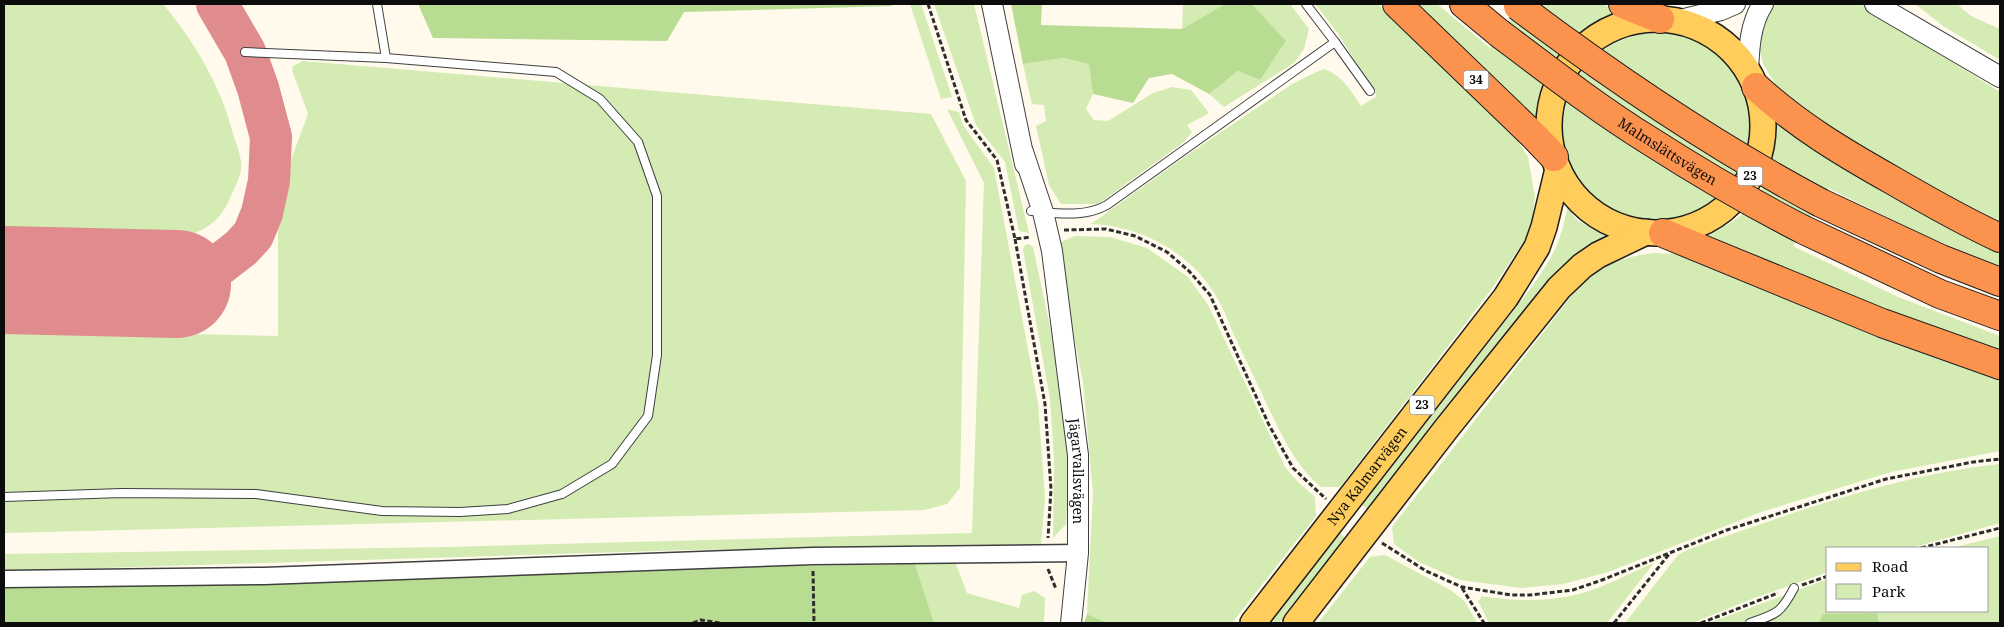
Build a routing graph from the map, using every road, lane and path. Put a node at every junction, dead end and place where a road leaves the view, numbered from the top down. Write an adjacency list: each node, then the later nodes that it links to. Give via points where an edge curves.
1 (377, 4): 17 (lane)
2 (928, 4): 26 (path, via 966,120 997,160)
3 (992, 4): 22 (street, Jägarvallsvägen)
4 (1306, 4): 15 (lane)
5 (1397, 4): 21 (highway, 34, via 1534,136)
6 (1464, 4): 28 (highway, Malmslättsvägen, bridge, via 1573,89 1649,141 1744,199 1940,294)
7 (1623, 4): 13 (highway)
8 (1735, 4): 13 (street, via 1713,12)
9 (1763, 4): 19 (street, via 1752,30)
10 (1875, 4): 14 (street)
11 (1896, 4): 14 (street)
12 (1517, 5): 27 (highway, bridge, via 1662,110 1762,172 1941,259)
13 (1668, 20): 19 (main road, Nya Kalmarvägen / 23, via 1717,38 1734,53); 21 (main road, Nya Kalmarvägen / 23, via 1642,20 1606,31 1572,61 1557,85 1552,102 1550,130)
14 (1930, 36): 18 (street)
15 (1335, 42): 20 (lane); 22 (lane, via 1107,206 1080,213)
16 (245, 52): 17 (lane)
17 (386, 58): 31 (lane, via 556,72 600,99 638,142 657,196 658,355 648,416 612,464 562,494 508,509 460,512 382,511 256,494)
18 (2000, 78)
19 (1752, 79): 23 (main road, Nya Kalmarvägen / 23, via 1761,104 1763,137 1746,184 1736,197 1695,226); 25 (highway, via 1798,123 1842,152 1960,220)
20 (1370, 91)
21 (1556, 163): 23 (main road, Nya Kalmarvägen / 23, via 1573,193 1593,213 1618,226); 49 (main road, Nya Kalmarvägen / 23, via 1544,227 1525,268 1500,305)
22 (1037, 212): 24 (street, Jägarvallsvägen)
23 (1654, 233): 29 (highway, via 1882,323); 50 (main road, Nya Kalmarvägen / 23, via 1598,254 1559,288)
24 (1042, 234): 26 (path); 32 (path, via 1106,229 1135,236 1167,252 1189,271 1210,295 1292,468); 38 (street, Jägarvallsvägen, via 1068,362 1078,455)
25 (2000, 238)
26 (1015, 239): 37 (path, via 1045,404 1051,510)
27 (2000, 282)
28 (2000, 316)
29 (2000, 365)
30 (2000, 459): 36 (path, via 1886,480 1727,530)
31 (4, 497)
32 (1327, 500)
33 (2000, 528): 35 (path)
34 (1382, 542): 42 (path, via 1426,571)
35 (1925, 547)
36 (1671, 552): 42 (path, via 1572,590 1511,595); 52 (path)
37 (1047, 553): 38 (street); 39 (street); 44 (path, via 1047,563)
38 (1078, 553): 48 (street, Jägarvallsvägen)
39 (813, 556): 41 (street, via 264,576); 47 (path)
40 (1826, 577): 43 (path)
41 (4, 579)
42 (1462, 588): 51 (path)
43 (1794, 588): 53 (path); 54 (lane, via 1776,614)
44 (1057, 591)
45 (693, 623): 46 (path, via 701,620)
46 (720, 623)
47 (814, 623)
48 (1071, 623)
49 (1253, 623)
50 (1296, 623)
51 (1484, 623)
52 (1614, 623)
53 (1701, 623)
54 (1750, 623)

